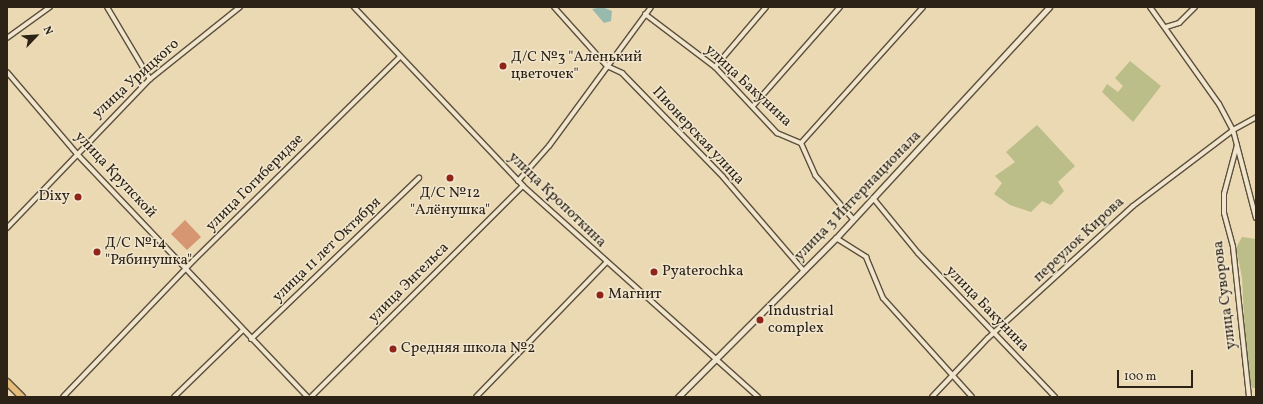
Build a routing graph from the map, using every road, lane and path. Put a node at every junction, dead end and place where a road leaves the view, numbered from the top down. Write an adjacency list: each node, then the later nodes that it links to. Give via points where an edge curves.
1 (50, 7): 15 (street)
2 (107, 7): 20 (street)
3 (240, 7): 20 (street, улица Урицкого)
4 (354, 7): 16 (street, улица Кропоткина)
5 (554, 7): 17 (street, Пионерская улица)
6 (651, 7): 13 (street)
7 (766, 7): 18 (street)
8 (840, 7): 21 (street)
9 (923, 7): 24 (street)
10 (1049, 7): 30 (street, улица 3 Интернационала)
11 (1150, 7): 14 (street)
12 (1195, 7): 14 (street, via 1179,23)
13 (645, 14): 17 (street); 18 (street, улица Бакунина)
14 (1166, 28): 23 (street)
15 (7, 38)
16 (400, 57): 28 (street, улица Кропоткина); 36 (street, улица Гогиберидзе)
17 (606, 66): 28 (street, via 550,146); 37 (street, Пионерская улица, via 622,73)
18 (715, 67): 21 (street, улица Бакунина)
19 (7, 72): 26 (street, улица Крупской)
20 (150, 78): 26 (street, улица Урицкого, via 81,148)
21 (753, 106): 24 (street, улица Бакунина, via 777,133)
22 (1256, 117): 23 (street, переулок Кирова)
23 (1233, 130): 25 (street); 39 (street, переулок Кирова, via 1133,206)
24 (802, 143): 32 (street, улица Бакунина, via 815,175)
25 (1237, 144): 31 (street); 55 (street, улица Суворова, via 1224,194 1224,213 1233,247)
26 (78, 155): 33 (street, улица Урицкого); 36 (street, улица Крупской)
27 (419, 178): 40 (street, улица 11 лет Октября)
28 (518, 181): 29 (street, улица Кропоткина)
29 (522, 186): 35 (street, улица Кропоткина); 48 (street, улица Энгельса)
30 (872, 198): 32 (street, улица 3 Интернационала); 39 (street, улица Бакунина)
31 (1256, 218)
32 (853, 219): 34 (street, улица 3 Интернационала)
33 (7, 228)
34 (836, 238): 37 (street, улица 3 Интернационала); 42 (street, via 866,257 883,298)
35 (606, 263): 41 (street, улица Кропоткина); 49 (street)
36 (186, 268): 38 (street, улица Крупской); 45 (street, улица Гогиберидзе)
37 (803, 270): 41 (street, улица 3 Интернационала)
38 (243, 330): 40 (street, улица Крупской); 46 (street)
39 (994, 334): 42 (street, переулок Кирова); 54 (street, улица Бакунина)
40 (251, 339): 47 (street, улица Крупской)
41 (716, 363): 50 (street, улица 3 Интернационала); 51 (street, улица Кропоткина)
42 (952, 376): 52 (street, переулок Кирова); 53 (street)
43 (7, 382): 44 (main road)
44 (22, 397)
45 (63, 397)
46 (174, 397)
47 (308, 397)
48 (311, 397)
49 (476, 397)
50 (678, 397)
51 (758, 397)
52 (932, 397)
53 (972, 397)
54 (1055, 397)
55 (1248, 397)

